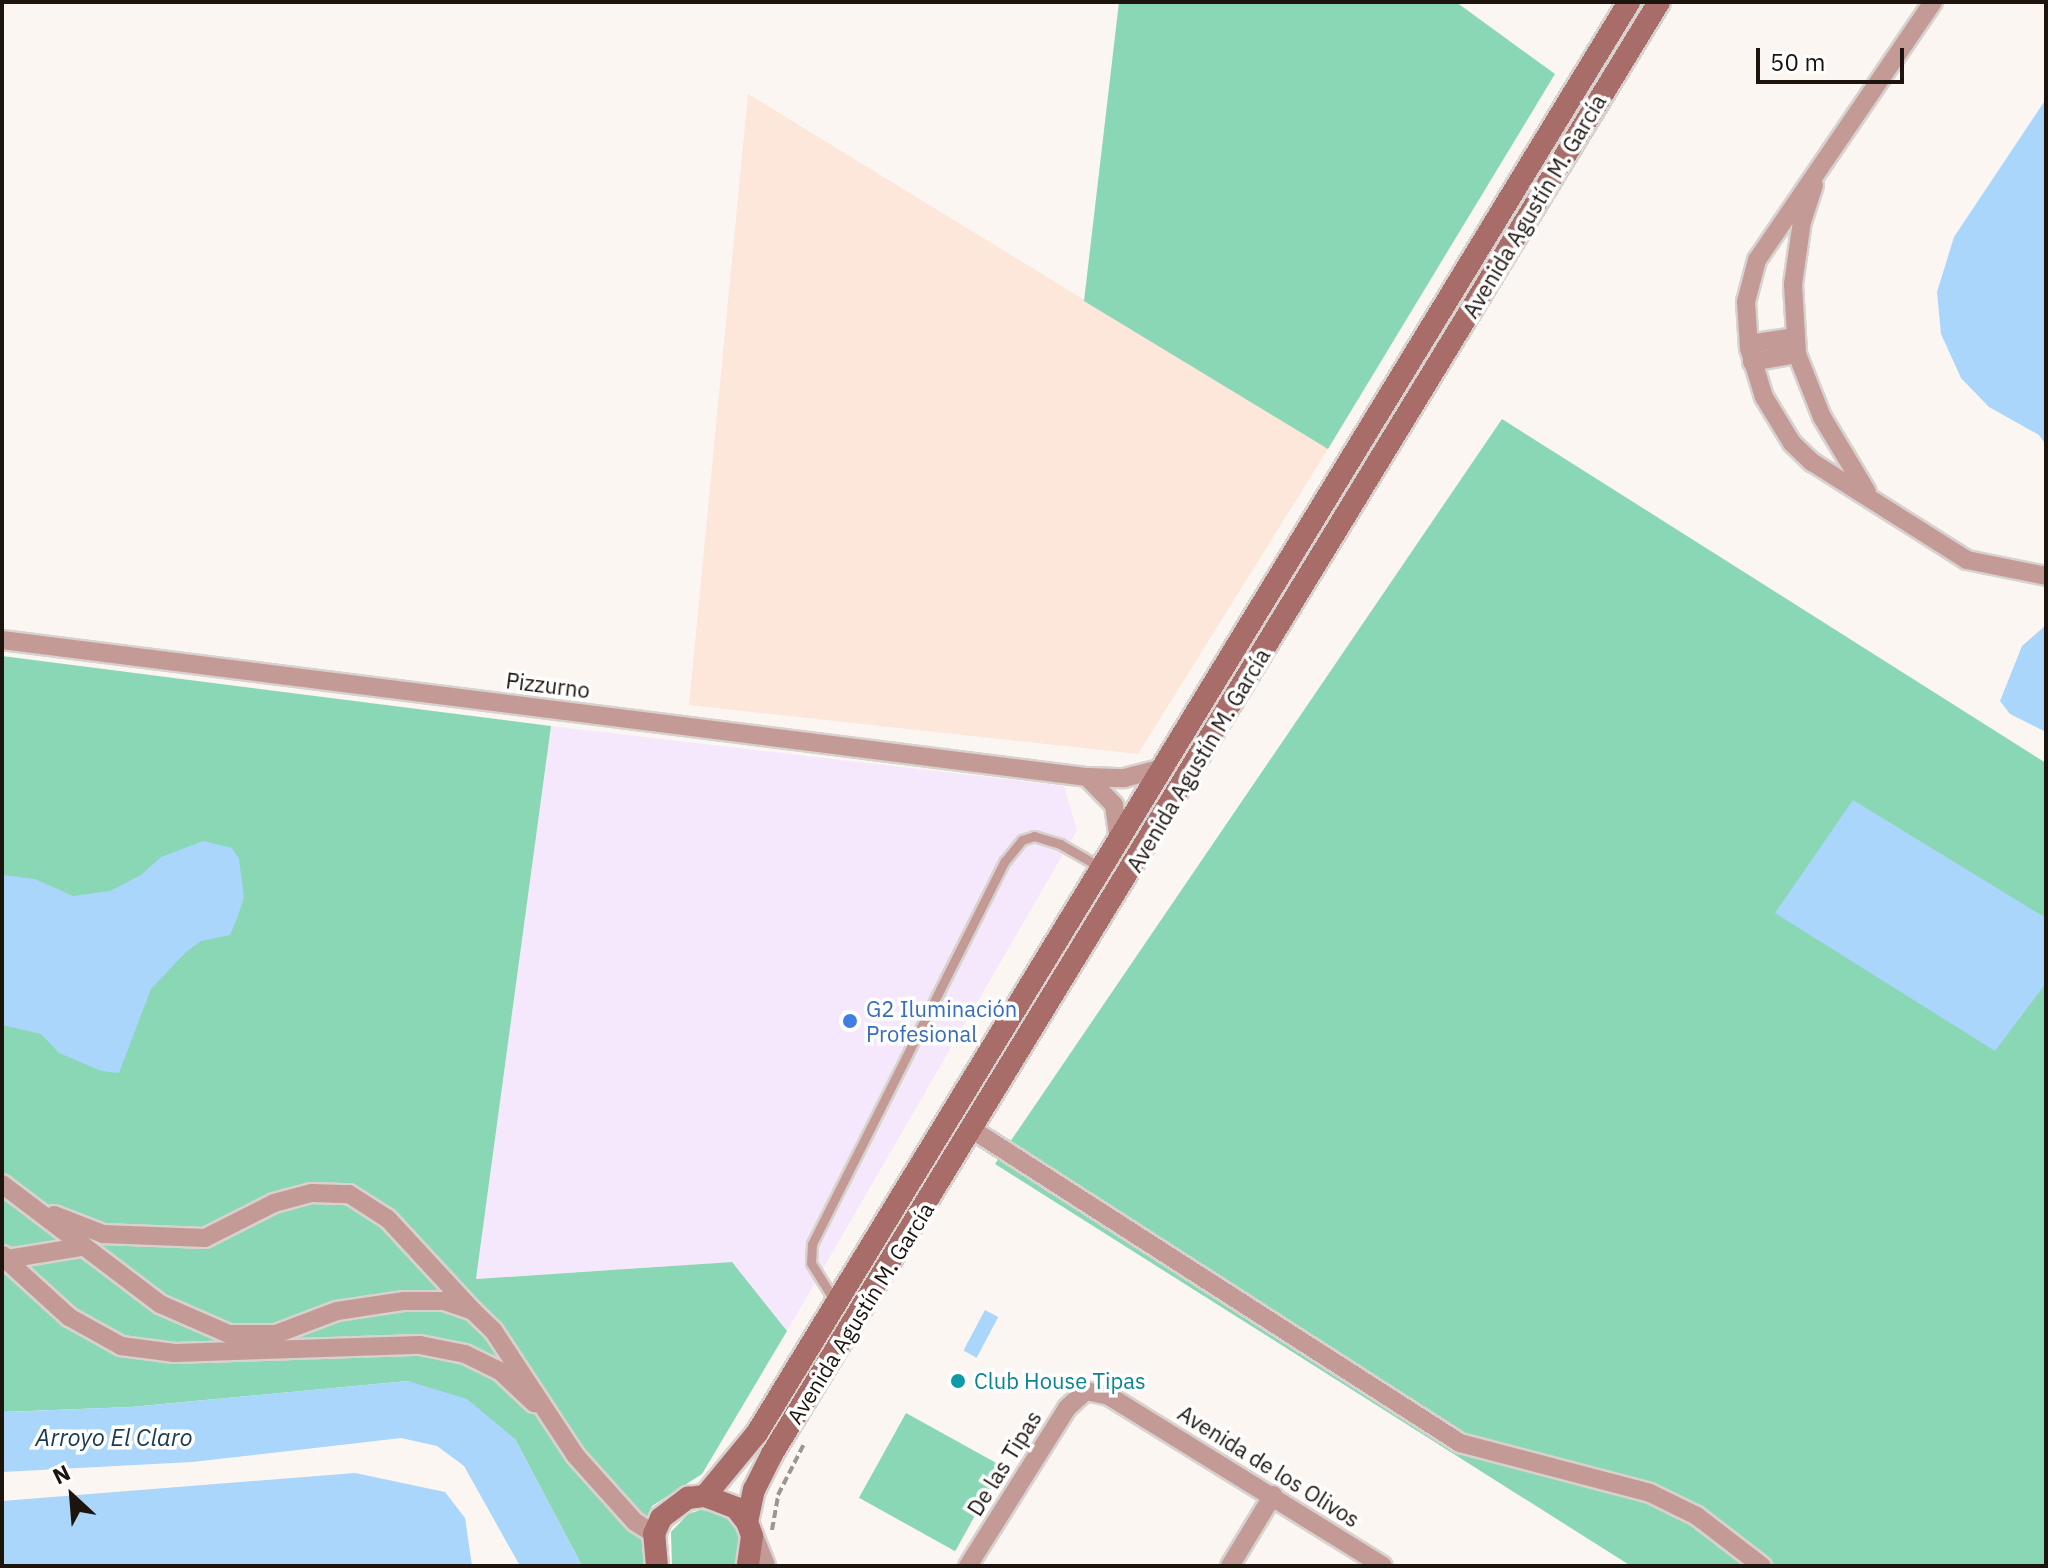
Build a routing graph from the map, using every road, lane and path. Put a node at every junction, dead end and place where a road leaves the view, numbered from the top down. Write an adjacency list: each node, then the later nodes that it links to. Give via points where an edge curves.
1 (1629, 2): 10 (main road, Avenida Agustín M. García)
2 (1659, 2): 14 (main road, Avenida Agustín M. García)
3 (1933, 2): 4 (street)
4 (1817, 176): 5 (street, via 1796,254); 6 (street, via 1773,230 1757,260 1746,302)
5 (1796, 346): 6 (street); 7 (street, via 1822,417)
6 (1751, 353): 7 (street, via 1764,397 1792,443 1812,462)
7 (1870, 498): 8 (street, via 1967,560)
8 (2046, 576)
9 (2, 640): 11 (street, Pizzurno)
10 (1164, 768): 11 (street, Pizzurno, via 1124,778); 12 (main road, Avenida Agustín M. García)
11 (1087, 777): 12 (street, via 1114,805)
12 (1119, 843): 13 (main road, Avenida Agustín M. García)
13 (1103, 869): 19 (main road, Avenida Agustín M. García); 19 (lane, via 1046,837 1022,840 1005,861 812,1244 811,1263)
14 (973, 1130): 25 (main road, Avenida Agustín M. García, via 772,1454 754,1490); 33 (street, via 1460,1443 1650,1493 1697,1516)
15 (2, 1184): 16 (street)
16 (41, 1210): 17 (street); 20 (street, via 103,1234 205,1238 274,1203 312,1193 349,1194 388,1219)
17 (82, 1247): 18 (street); 20 (street, via 160,1304 229,1334 276,1334 337,1311 404,1301 444,1301)
18 (4, 1256): 22 (street, via 69,1317 121,1346 175,1353 420,1345 465,1354 500,1371)
19 (836, 1304): 24 (main road, Avenida Agustín M. García, via 737,1462)
20 (473, 1311): 22 (street, via 493,1330)
21 (1086, 1391): 23 (street, Avenida de los Olivos, via 1109,1396); 30 (street, De las Tipas, via 1067,1408)
22 (553, 1419): 26 (street, via 575,1455 635,1522)
23 (1273, 1495): 31 (street); 32 (street, Avenida de los Olivos)
24 (705, 1496): 25 (main road, via 736,1508); 26 (main road, via 673,1506)
25 (749, 1529): 28 (main road, Avenida Agustín M. García); 29 (street)
26 (654, 1534): 27 (main road)
27 (657, 1566)
28 (748, 1566)
29 (764, 1566)
30 (968, 1566)
31 (1230, 1566)
32 (1383, 1566)
33 (1762, 1566)

